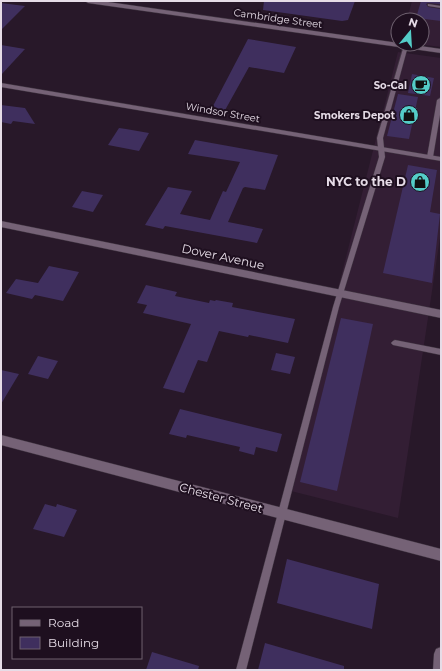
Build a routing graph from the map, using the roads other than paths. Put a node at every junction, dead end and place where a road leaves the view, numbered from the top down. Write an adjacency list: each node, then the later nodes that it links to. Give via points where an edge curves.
1 (88, 1): 4 (street, Cambridge Street)
2 (430, 5): 3 (lane)
3 (441, 7)
4 (390, 44)
5 (430, 49): 6 (street, Cambridge Street)
6 (441, 51)
7 (404, 52): 11 (lane, via 380,138)
8 (1, 85): 11 (street, Windsor Street)
9 (440, 100): 10 (lane)
10 (440, 110): 12 (lane)
11 (381, 149): 12 (street, Windsor Street); 15 (lane, via 382,157)
12 (430, 157): 13 (street, Windsor Street)
13 (441, 159)
14 (1, 224): 15 (street, Dover Avenue)
15 (340, 293): 16 (street, Dover Avenue); 20 (lane)
16 (441, 314)
17 (395, 343): 18 (lane)
18 (441, 352)
19 (1, 440): 20 (street, Chester Street)
20 (281, 513): 21 (street, Chester Street); 23 (lane)
21 (441, 555)
22 (441, 654): 24 (street)
23 (241, 670)
24 (440, 670)

